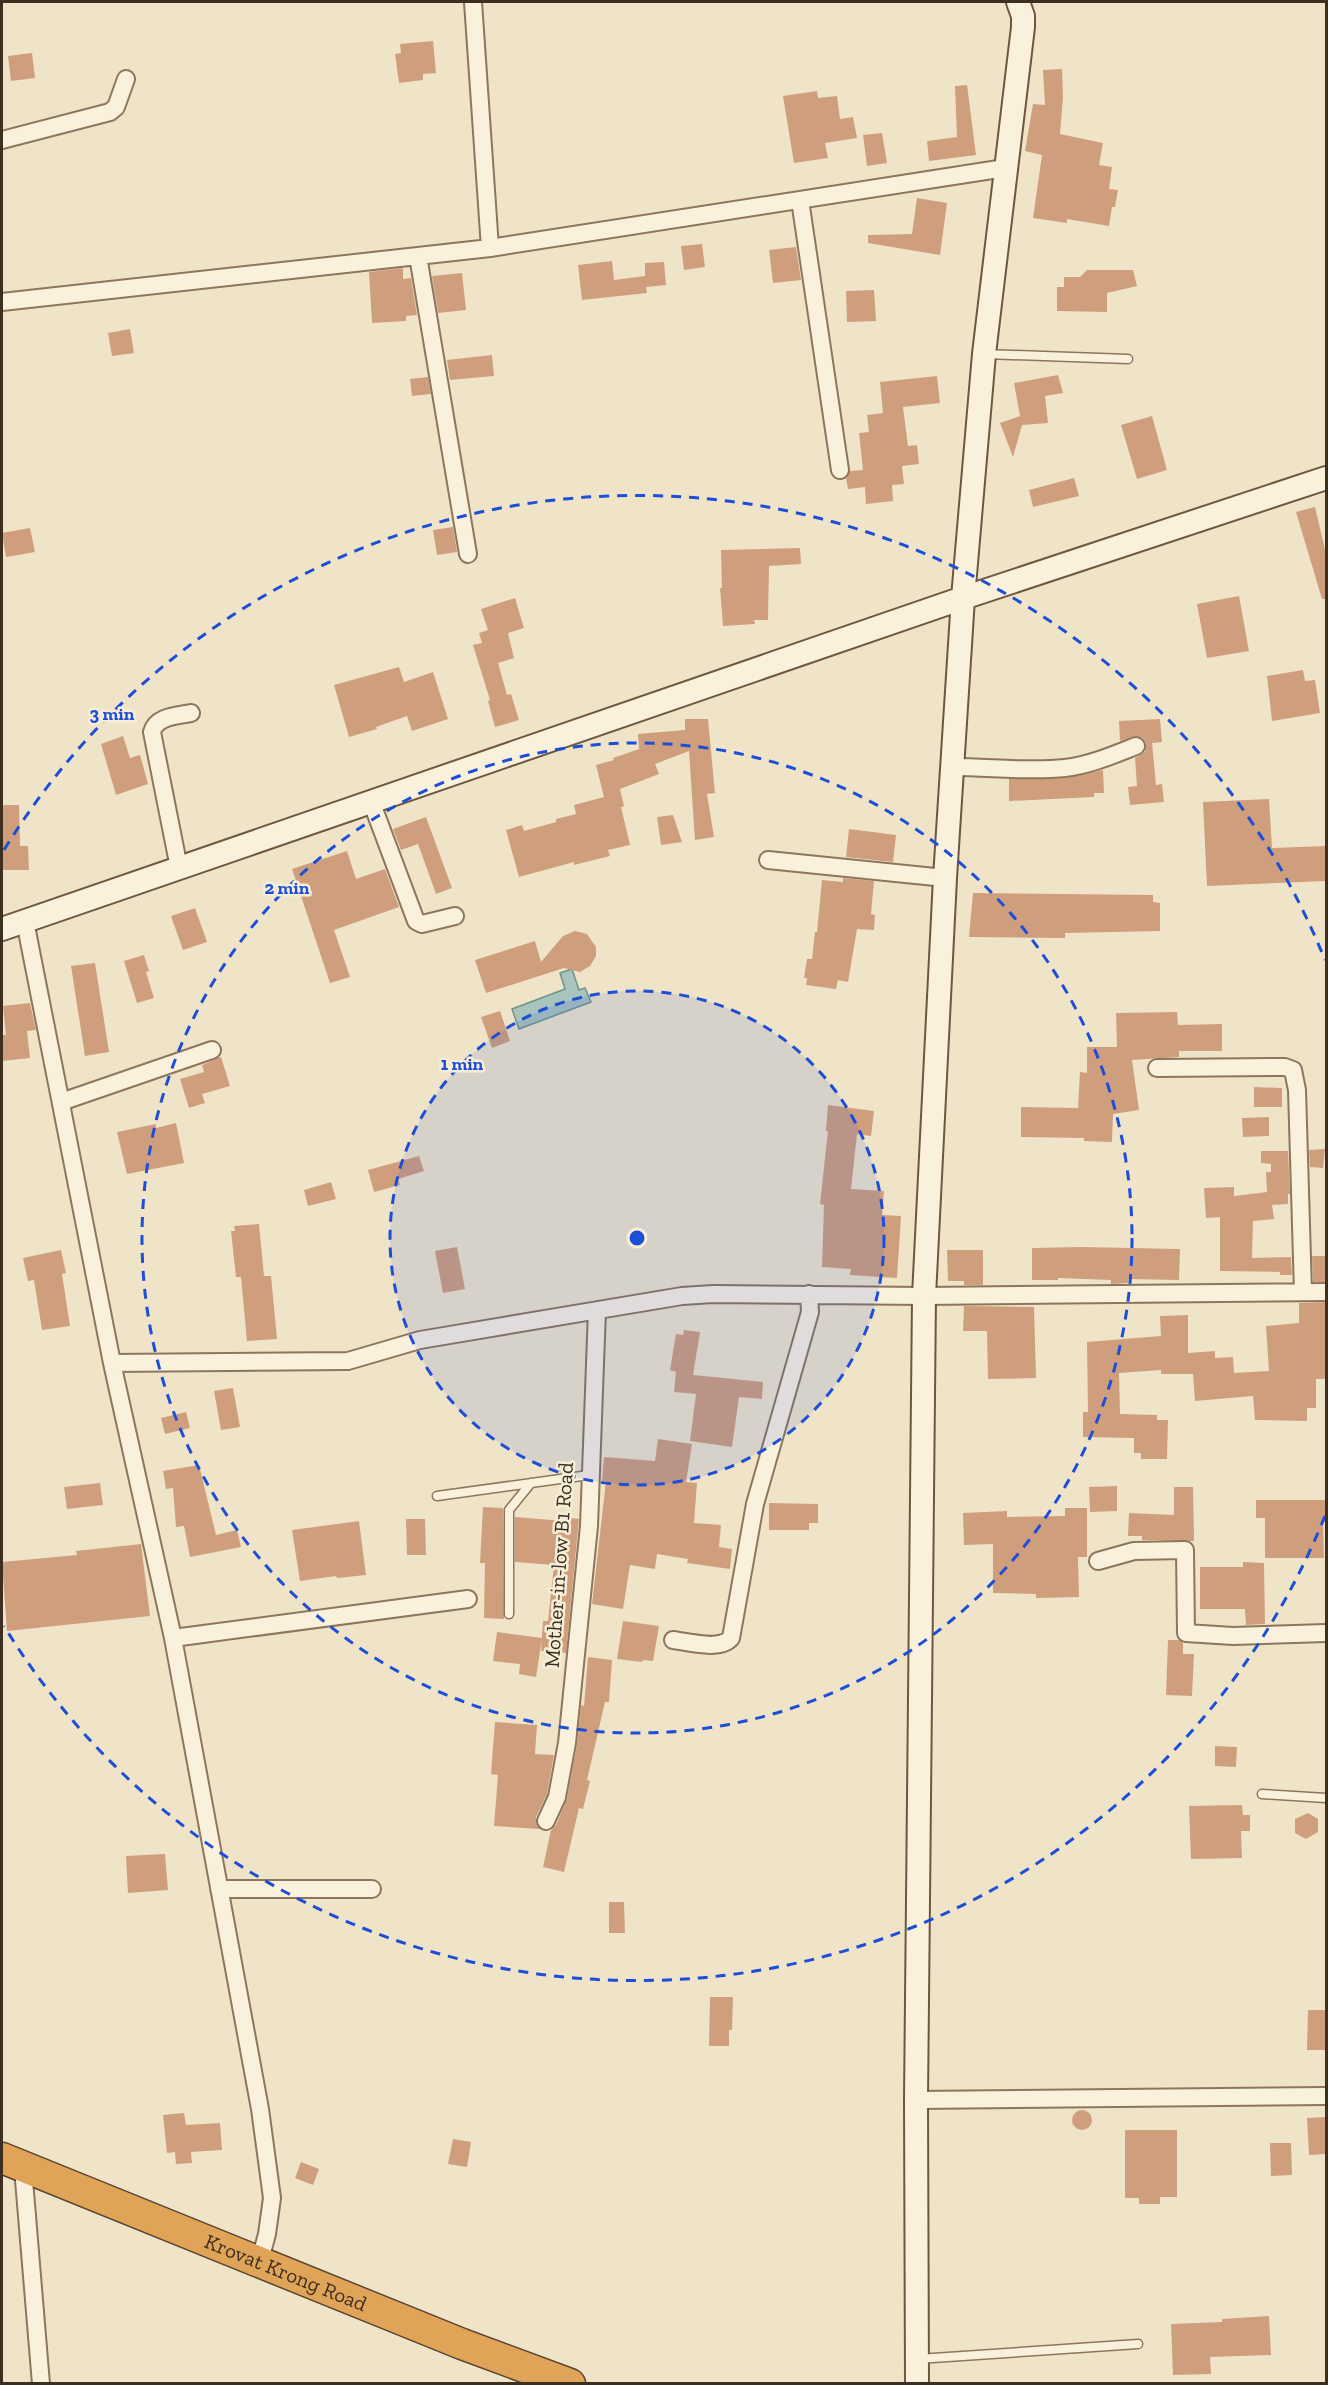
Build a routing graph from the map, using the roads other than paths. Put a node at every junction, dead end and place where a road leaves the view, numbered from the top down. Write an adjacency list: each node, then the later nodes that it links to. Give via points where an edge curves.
1 (473, 2): 7 (street)
2 (1018, 2): 5 (street, via 1023,27)
3 (126, 79): 4 (street, via 116,107 110,112)
4 (2, 140)
5 (1005, 168): 6 (street); 10 (street)
6 (800, 200): 7 (street); 12 (street)
7 (490, 248): 8 (street)
8 (418, 256): 9 (street); 14 (street)
9 (2, 302)
10 (984, 354): 11 (lane); 15 (street)
11 (1128, 359)
12 (840, 470)
13 (1326, 478): 15 (street)
14 (468, 554)
15 (963, 598): 18 (street); 19 (street)
16 (191, 713): 21 (street, via 159,721 152,732)
17 (1136, 746): 18 (street, via 1065,768)
18 (953, 767): 22 (street)
19 (371, 801): 21 (street); 23 (street, via 416,921 422,924)
20 (768, 860): 22 (street)
21 (179, 868): 24 (street)
22 (945, 878): 32 (street)
23 (455, 916)
24 (25, 921): 25 (street); 28 (street)
25 (2, 929)
26 (212, 1050): 28 (street)
27 (1157, 1068): 29 (street, via 1293,1070 1297,1090)
28 (61, 1102): 34 (street)
29 (1303, 1292): 30 (street); 32 (street)
30 (1326, 1292)
31 (809, 1294): 32 (street); 33 (street, via 693,1295); 43 (street, via 810,1312 755,1504 731,1638 719,1644)
32 (924, 1296): 50 (street)
33 (597, 1310): 34 (street, via 420,1340 348,1361); 35 (street, Mother-in-low B1 Road)
34 (112, 1363): 42 (street)
35 (589, 1475): 36 (lane); 46 (street, Mother-in-low B1 Road, via 589,1526 567,1743 557,1797)
36 (531, 1483): 37 (lane); 40 (lane, via 509,1510)
37 (436, 1496)
38 (1098, 1561): 41 (street, via 1134,1551 1185,1550 1186,1632 1233,1636)
39 (468, 1599): 42 (street)
40 (509, 1614)
41 (1326, 1633)
42 (173, 1638): 47 (street)
43 (673, 1640)
44 (1262, 1794): 45 (lane)
45 (1326, 1798)
46 (546, 1821)
47 (219, 1889): 48 (street); 52 (street, via 260,2109 272,2198)
48 (372, 1889)
49 (1326, 2096): 50 (street)
50 (916, 2100): 54 (street)
51 (12, 2163): 52 (highway, Krovat Krong Road); 55 (street)
52 (259, 2264): 56 (highway, Krovat Krong Road)
53 (1138, 2344): 54 (lane)
54 (917, 2359): 57 (street)
55 (41, 2384)
56 (570, 2384)
57 (917, 2384)

